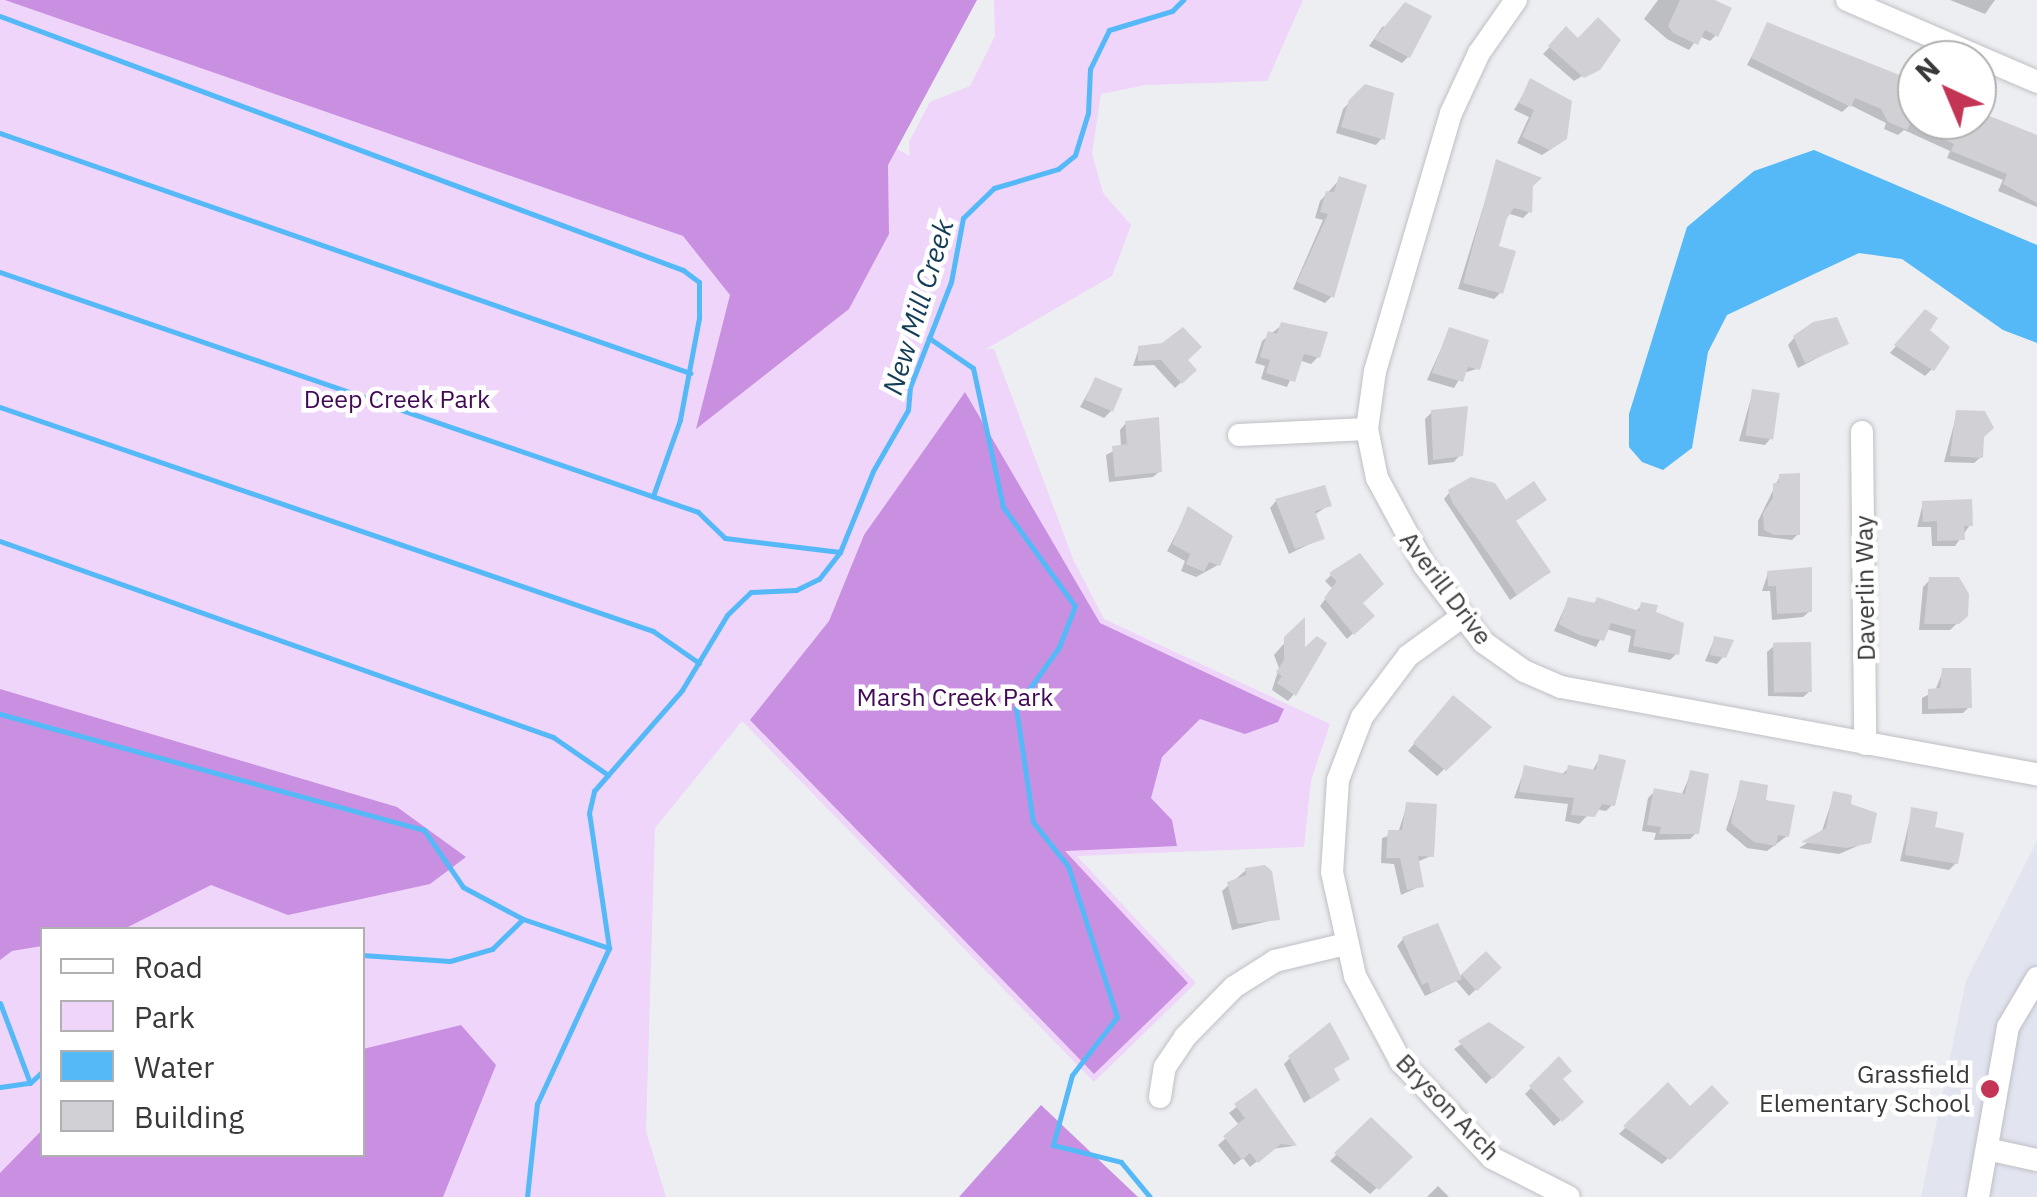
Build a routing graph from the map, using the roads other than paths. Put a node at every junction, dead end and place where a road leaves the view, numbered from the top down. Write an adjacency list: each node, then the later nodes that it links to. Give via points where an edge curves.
1 (1516, 0): 4 (street, Averill Drive, via 1480,52 1451,113 1375,371)
2 (1847, 0): 3 (street)
3 (2037, 82)
4 (1367, 429): 6 (street); 7 (street, Averill Drive, via 1388,508)
5 (1862, 432): 8 (street, Daverlin Way)
6 (1239, 435)
7 (1463, 616): 8 (street, Averill Drive, via 1503,658 1562,687); 10 (street, Bryson Arch, via 1408,656 1380,688 1348,747 1330,838)
8 (1865, 744): 9 (street, Averill Drive)
9 (2037, 774)
10 (1346, 944): 12 (street, via 1275,961 1234,987 1185,1037 1165,1067); 15 (street, Bryson Arch, via 1378,1028 1422,1087 1492,1158)
11 (2037, 978): 13 (street, via 2008,1027)
12 (1160, 1097)
13 (1986, 1149): 14 (street); 16 (street)
14 (2037, 1160)
15 (1569, 1197)
16 (1978, 1197)

